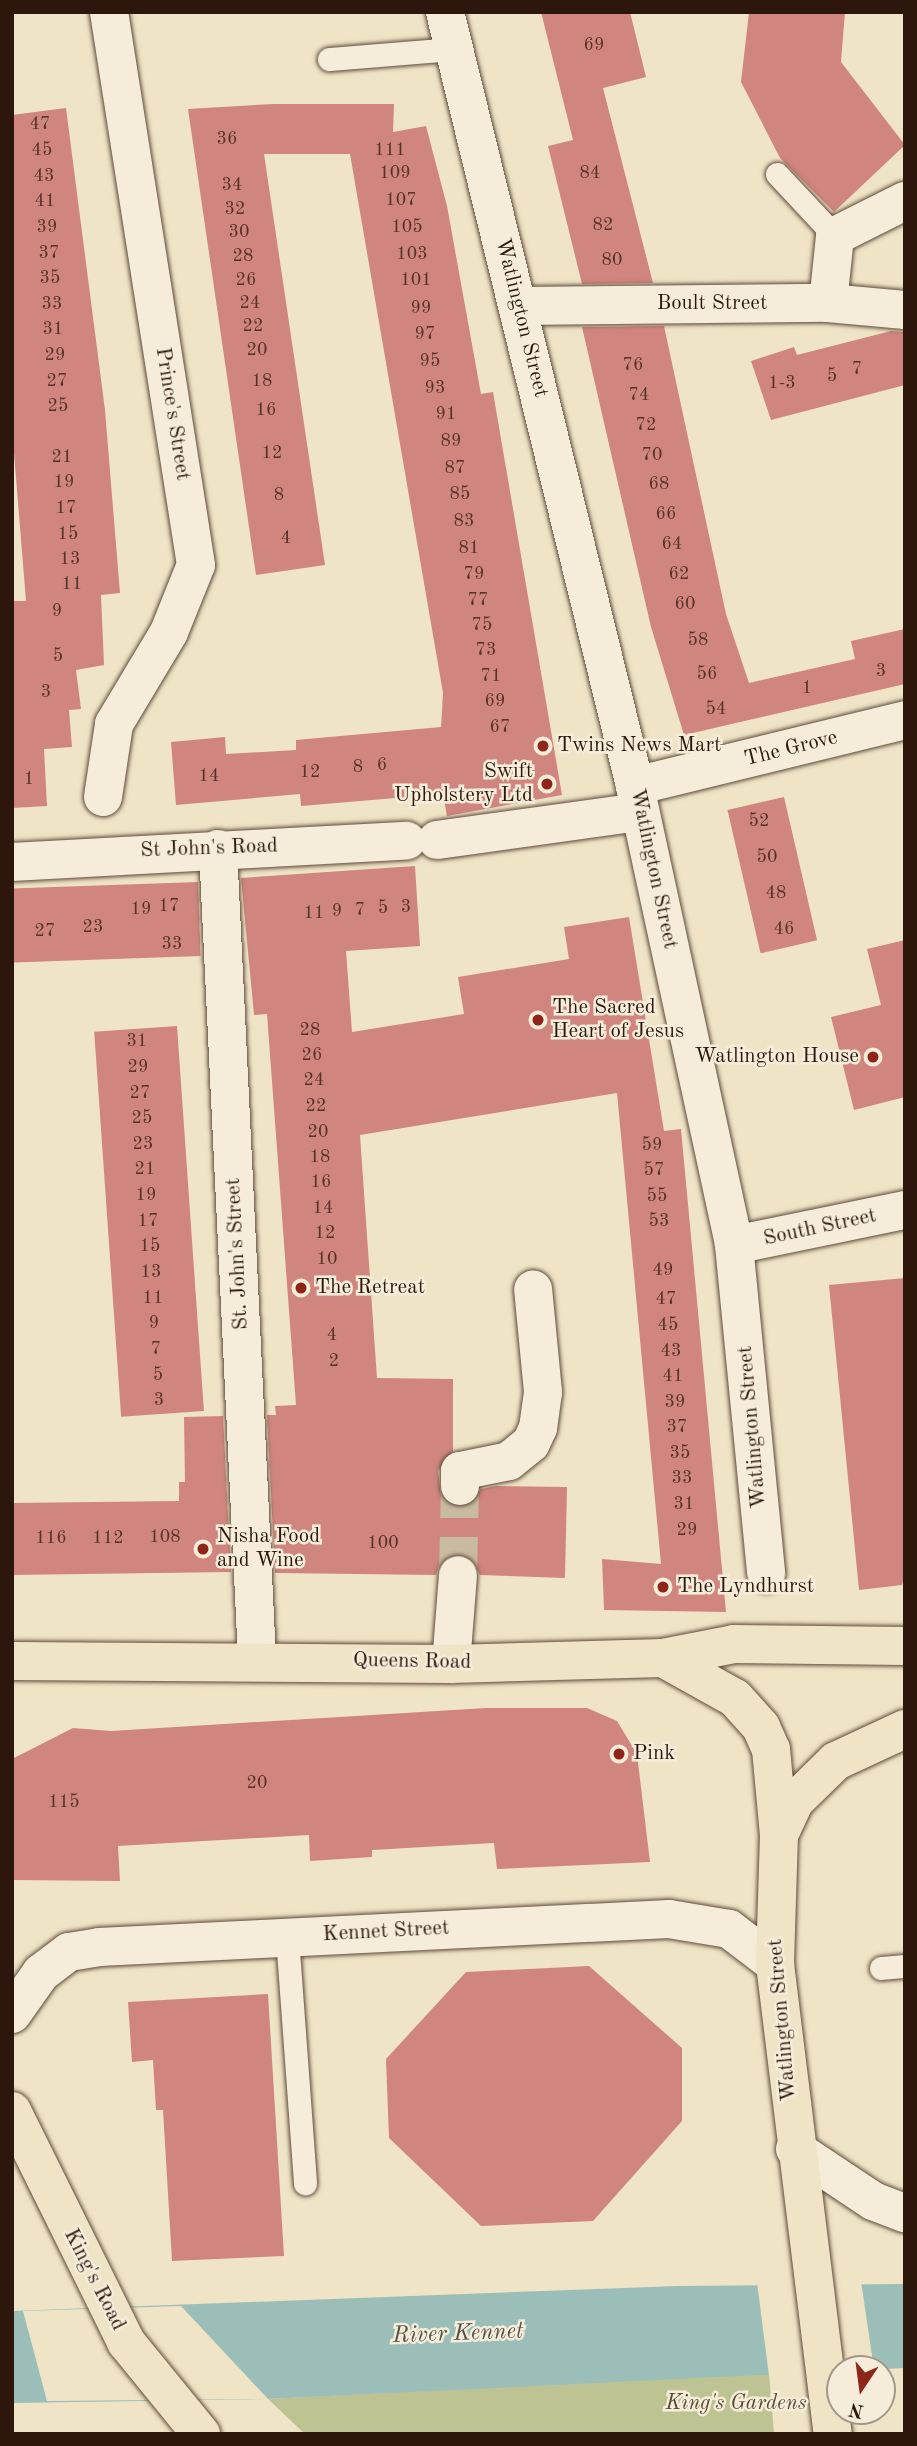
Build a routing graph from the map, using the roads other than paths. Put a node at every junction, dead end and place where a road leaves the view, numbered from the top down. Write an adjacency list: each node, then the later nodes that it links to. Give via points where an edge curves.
1 (109, 12): 12 (street, Prince's Street, via 196,565 169,632 114,724)
2 (445, 12): 3 (street, Watlington Street)
3 (454, 49): 4 (lane); 9 (street, Watlington Street)
4 (329, 59)
5 (778, 174): 7 (lane)
6 (905, 201): 7 (street)
7 (835, 236): 8 (street)
8 (828, 303): 9 (street, Boult Street); 10 (street, Boult Street)
9 (519, 306): 13 (street, Watlington Street)
10 (905, 310)
11 (905, 720): 13 (street, The Grove)
12 (103, 797)
13 (638, 799): 14 (street, St John's Road, via 421,841); 17 (street, Watlington Street)
14 (218, 849): 15 (street, St John's Road); 24 (street, St. John's Street)
15 (12, 862)
16 (905, 1210): 17 (street, South Street)
17 (734, 1245): 20 (street, Watlington Street)
18 (533, 1289): 19 (street, via 543,1392 538,1428 531,1443 509,1461 460,1471)
19 (460, 1486)
20 (766, 1573)
21 (458, 1575): 25 (street)
22 (905, 1646): 23 (main road, Queens Road, via 734,1644)
23 (663, 1658): 25 (main road, Queens Road); 28 (main road, Watlington Street, via 735,1698 761,1727 771,1749)
24 (257, 1659): 25 (main road, Queens Road); 26 (main road, Queens Road)
25 (451, 1664)
26 (20, 1668)
27 (905, 1729): 28 (main road, via 836,1760 795,1801)
28 (779, 1835): 30 (main road, Watlington Street)
29 (287, 1937): 30 (street, Kennet Street, via 668,1919 729,1929); 33 (street, Kennet Street, via 69,1952 41,1973); 36 (lane)
30 (775, 1964): 35 (main road, Watlington Street)
31 (905, 1966): 32 (lane)
32 (881, 1968)
33 (12, 2014)
34 (12, 2111): 38 (main road, King's Road, via 107,2310 169,2401)
35 (795, 2149): 37 (street, via 873,2201); 39 (main road, Watlington Street)
36 (305, 2183)
37 (905, 2213)
38 (201, 2434)
39 (833, 2434)

